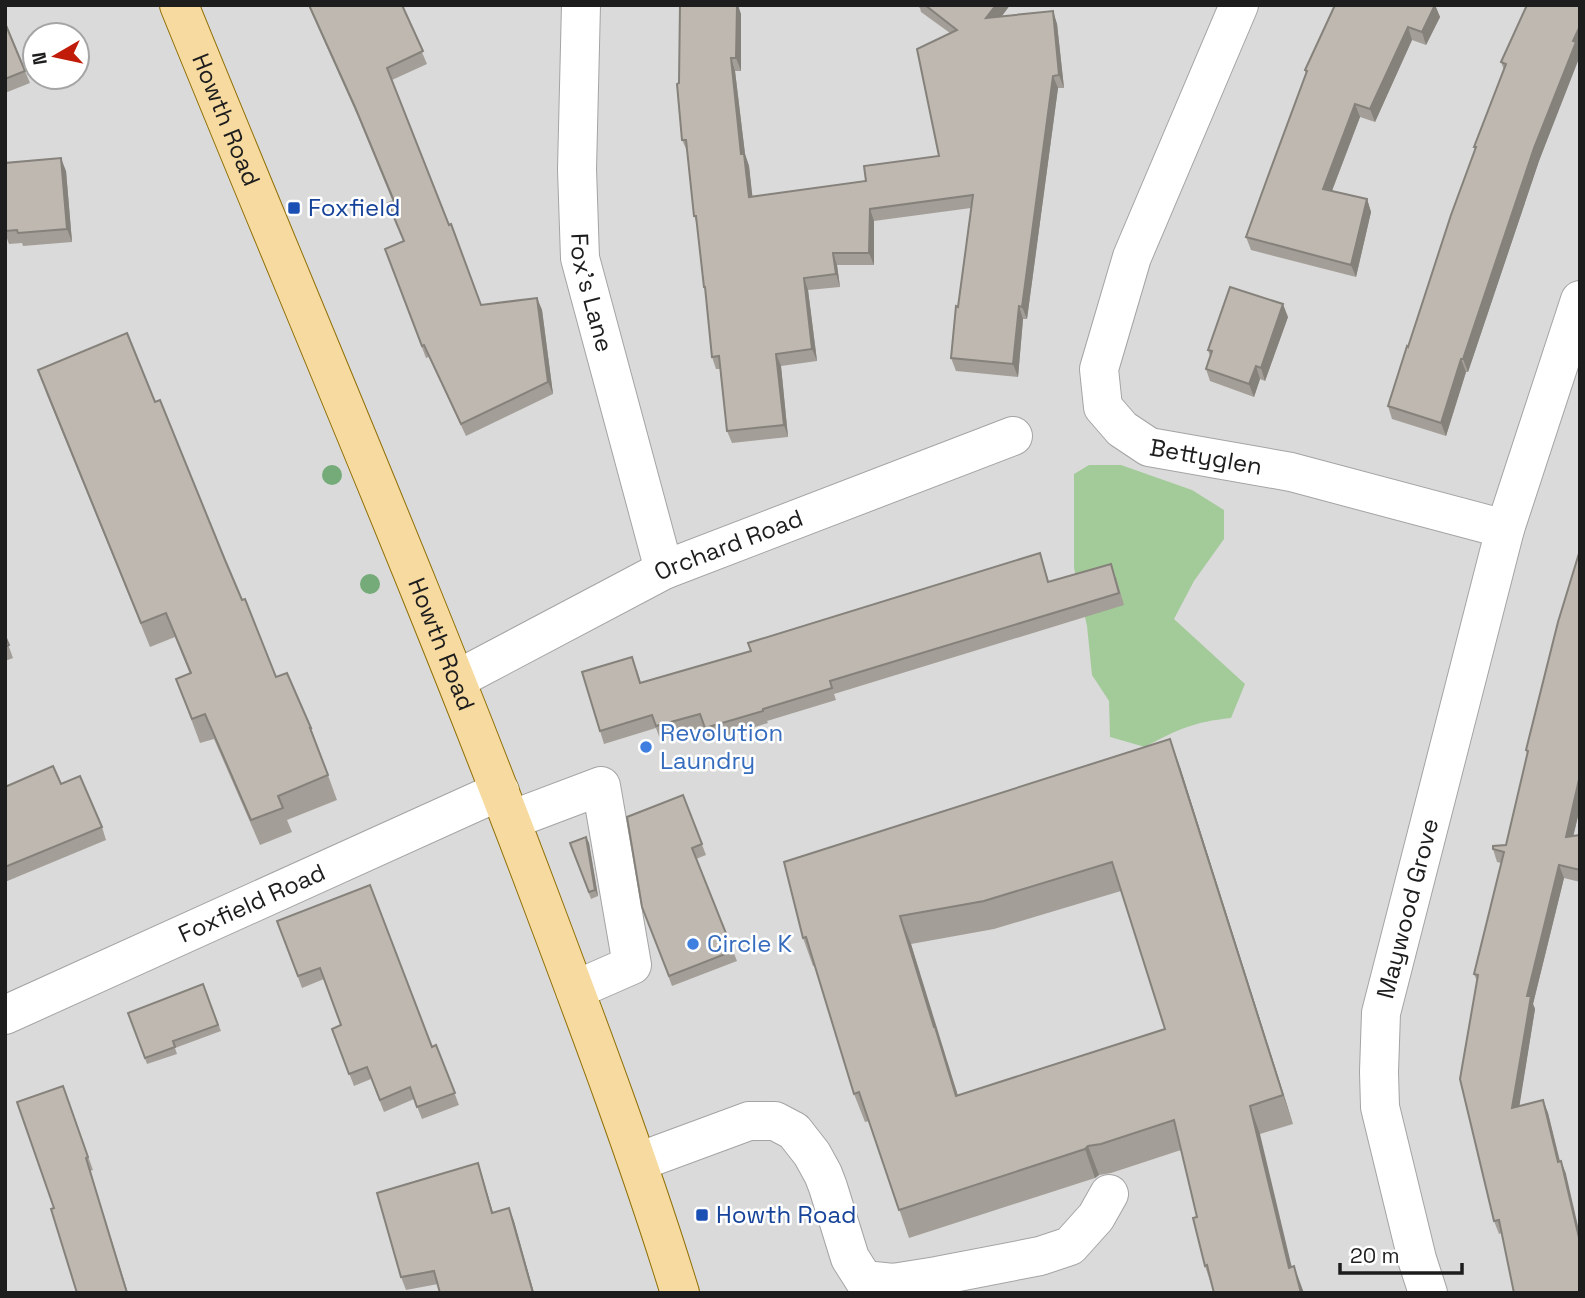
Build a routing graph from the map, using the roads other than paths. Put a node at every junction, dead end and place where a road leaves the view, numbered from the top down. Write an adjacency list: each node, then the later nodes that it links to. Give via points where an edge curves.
1 (179, 5): 8 (main road, Howth Road)
2 (581, 5): 7 (street, Fox's Lane, via 580,258)
3 (1239, 5): 6 (street, Bettyglen, via 1132,257 1099,369 1103,407 1122,429 1149,447 1291,472)
4 (1580, 300): 6 (street)
5 (1013, 436): 7 (street, Orchard Road)
6 (1505, 528): 15 (street, Maywood Grove, via 1381,1013 1380,1107)
7 (664, 570): 8 (street, Orchard Road)
8 (458, 682): 9 (main road, Howth Road)
9 (506, 806): 10 (main road, Howth Road); 10 (street, Foxfield Road, via 601,786 632,965); 11 (street, Foxfield Road)
10 (575, 990): 12 (main road, Howth Road)
11 (5, 1015)
12 (638, 1162): 13 (street, via 749,1121 775,1121 794,1131 812,1154 828,1187 850,1258 864,1280 893,1283 1040,1256 1070,1246); 14 (main road, Howth Road)
13 (1109, 1194)
14 (680, 1293)
15 (1428, 1293)

